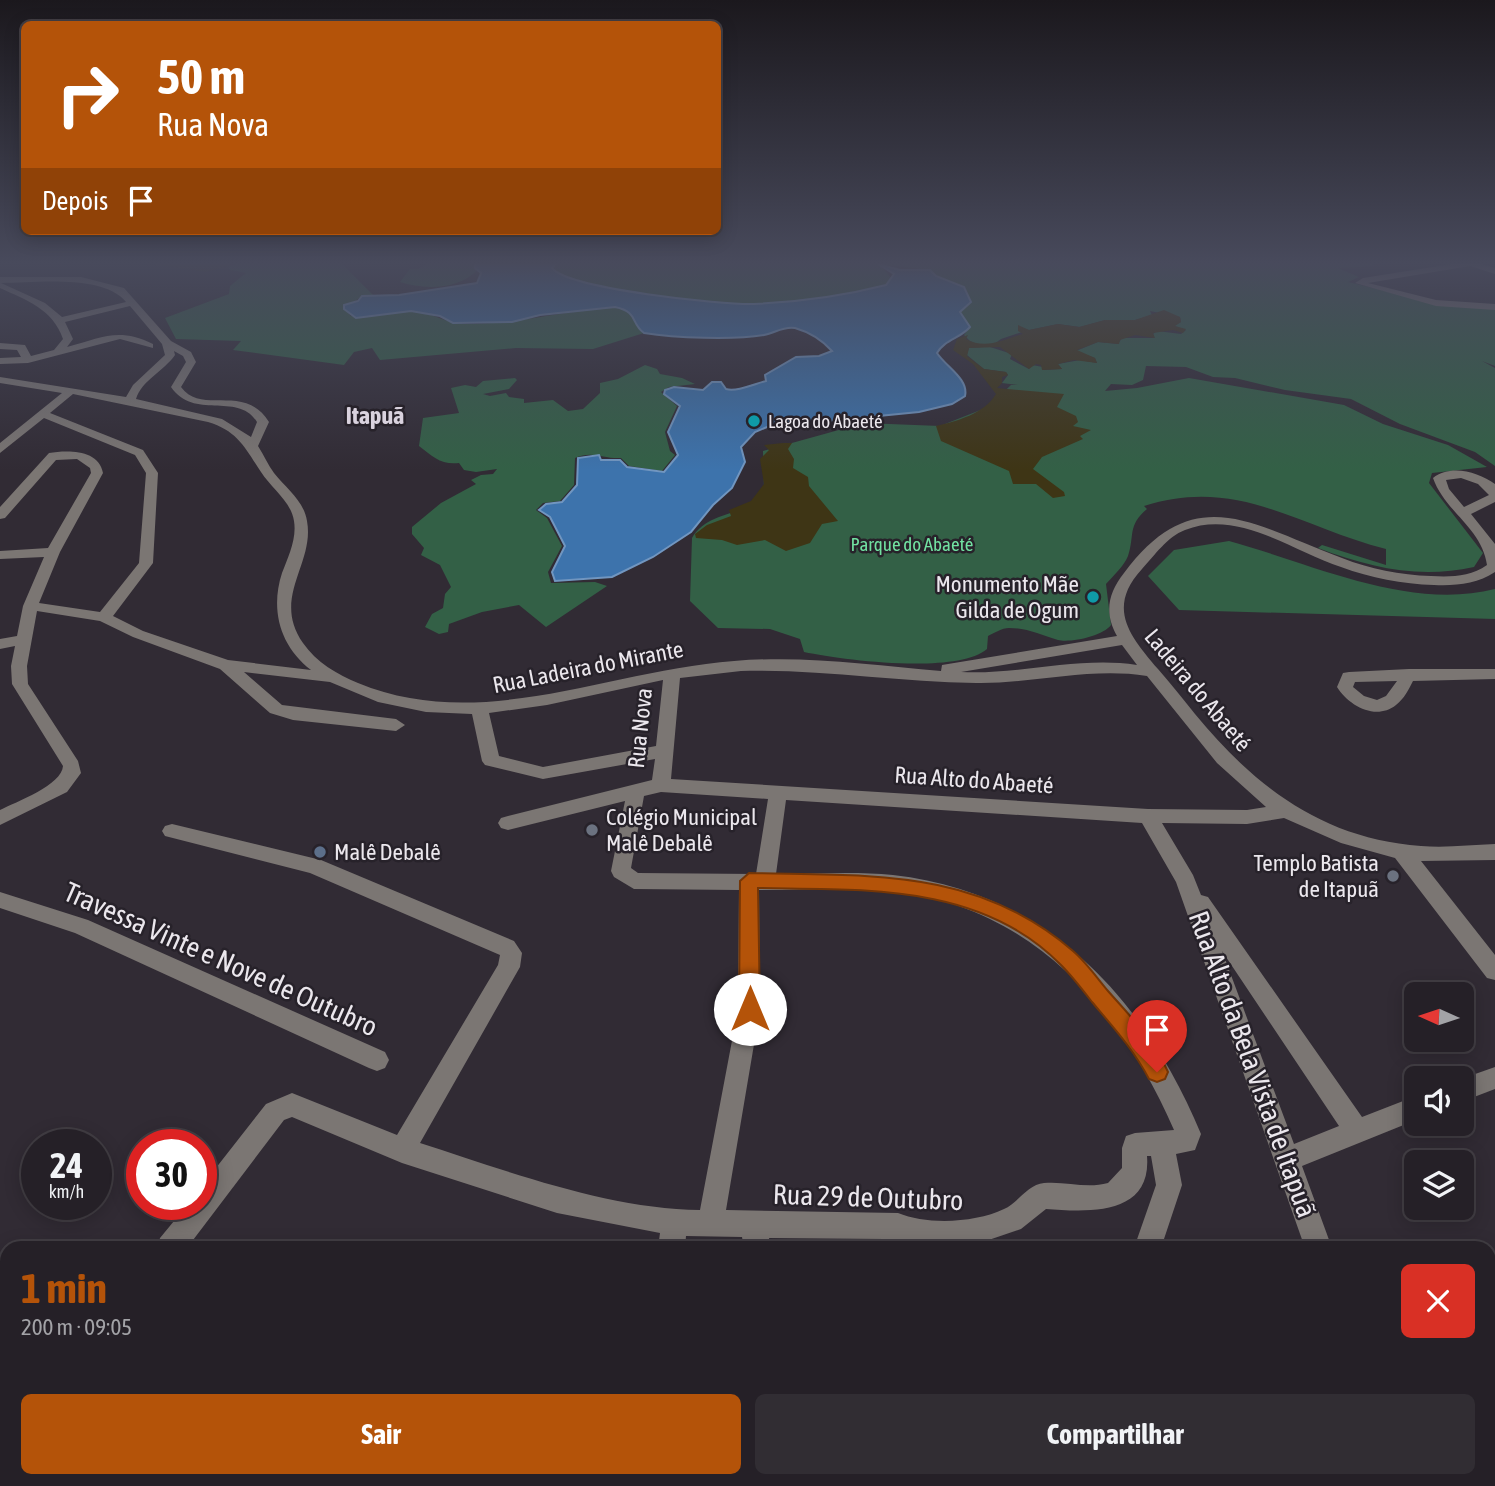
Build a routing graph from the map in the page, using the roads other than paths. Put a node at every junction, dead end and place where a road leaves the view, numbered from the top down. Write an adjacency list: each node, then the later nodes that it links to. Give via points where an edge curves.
1 (65, 331): 6 (street, via 68,339)
2 (157, 331): 3 (street)
3 (167, 343): 9 (street, via 170,355); 10 (street, via 191,362)
4 (0, 346): 7 (street, via 21,346)
5 (149, 346): 6 (street, via 120,337)
6 (59, 350): 7 (street)
7 (29, 360): 8 (street); 11 (street)
8 (0, 361)
9 (153, 373): 10 (street); 13 (street, via 136,384)
10 (181, 375): 14 (street, via 177,392 188,399 249,407)
11 (0, 380): 12 (street, Rua Ladeira do Mirante)
12 (69, 393): 13 (street, Rua Ladeira do Mirante); 15 (street)
13 (130, 402): 16 (street, Rua Ladeira do Mirante)
14 (258, 413): 16 (street, via 246,421); 17 (street, via 263,422)
15 (44, 414): 18 (street); 24 (street, via 139,453 152,473 146,563)
16 (225, 424): 17 (street, Rua Ladeira do Mirante)
17 (253, 445): 35 (street, Rua Ladeira do Mirante, via 270,476 294,504 301,522 284,592 289,634 306,657)
18 (0, 449)
19 (1464, 512): 26 (street, Ladeira do Abaeté, via 1488,543 1494,566 1485,574 1449,581 1363,569 1243,524 1199,522 1179,527 1121,586 1114,606)
20 (0, 515): 21 (street, via 53,456 80,455 97,472)
21 (53, 552): 22 (street); 23 (street)
22 (0, 555)
23 (30, 606): 24 (street); 25 (street)
24 (104, 617): 29 (street)
25 (24, 639): 27 (street); 45 (street, via 20,684 72,766 72,773 61,787)
26 (1124, 640): 28 (street, Rua Ladeira do Mirante); 30 (street, Ladeira do Abaeté)
27 (0, 644)
28 (993, 660): 32 (street, Rua Ladeira do Mirante); 36 (street)
29 (226, 665): 35 (street); 38 (street, via 276,709)
30 (1152, 672): 36 (street, Rua Ladeira do Mirante, via 1104,667); 43 (street, Ladeira do Abaeté, via 1220,757)
31 (672, 673): 32 (street, Rua Ladeira do Mirante, via 743,666); 37 (street, Rua Ladeira do Mirante, via 541,703); 39 (street, Rua Nova)
32 (930, 673): 36 (street, Rua Ladeira do Mirante)
33 (1409, 674): 34 (street)
34 (1495, 674)
35 (330, 677): 37 (street, Rua Ladeira do Mirante, via 403,703)
36 (1006, 677)
37 (480, 710): 39 (street, via 491,761 537,772)
38 (396, 725)
39 (664, 751): 40 (street, Rua Nova)
40 (661, 785): 41 (street, Rua Nova); 42 (street, Rua Alto do Abaeté)
41 (636, 791): 46 (street); 50 (street, Rua Nova, via 622,862 626,877 634,881)
42 (778, 792): 44 (street, Rua Alto do Abaeté); 50 (street)
43 (1284, 811): 44 (street, Rua Alto do Abaeté, via 1247,817); 48 (street, Ladeira do Abaeté)
44 (1148, 816): 51 (street, Rua Alto da Bela Vista de Itapuã)
45 (0, 818)
46 (508, 823)
47 (172, 831): 60 (street, via 314,866 511,953 509,967)
48 (1402, 852): 49 (street, Ladeira do Abaeté); 53 (street)
49 (1495, 852)
50 (757, 881): 59 (street, Rua Nova, via 891,883 932,889 1023,924 1067,958 1144,1048 1188,1134); 62 (street, via 750,1009)
51 (1186, 881): 58 (street, Rua Alto da Bela Vista de Itapuã); 61 (street, Rua Alto da Bela Vista de Itapuã)
52 (0, 900): 54 (street, Travessa Vinte e Nove de Outubro, via 81,926)
53 (1495, 971)
54 (377, 1060)
55 (1495, 1078): 56 (street)
56 (1474, 1086)
57 (1404, 1113): 58 (street)
58 (1357, 1131): 61 (street)
59 (1173, 1142): 65 (street, Rua 29 de Outubro, via 1135,1145 1135,1171 1125,1184 1100,1199 1042,1196 1012,1220 974,1232 911,1232); 67 (street, Rua Nova, via 1169,1185)
60 (402, 1150): 63 (street, Rua 29 de Outubro); 66 (street, Rua 29 de Outubro, via 292,1105 275,1112)
61 (1289, 1158): 68 (street, Rua Alto da Bela Vista de Itapuã)
62 (709, 1225): 63 (street, Rua 29 de Outubro); 64 (street, Rua 29 de Outubro)
63 (673, 1236)
64 (755, 1236): 65 (street, Rua 29 de Outubro)
65 (898, 1237)
66 (175, 1241)
67 (1149, 1241)
68 (1317, 1241)

